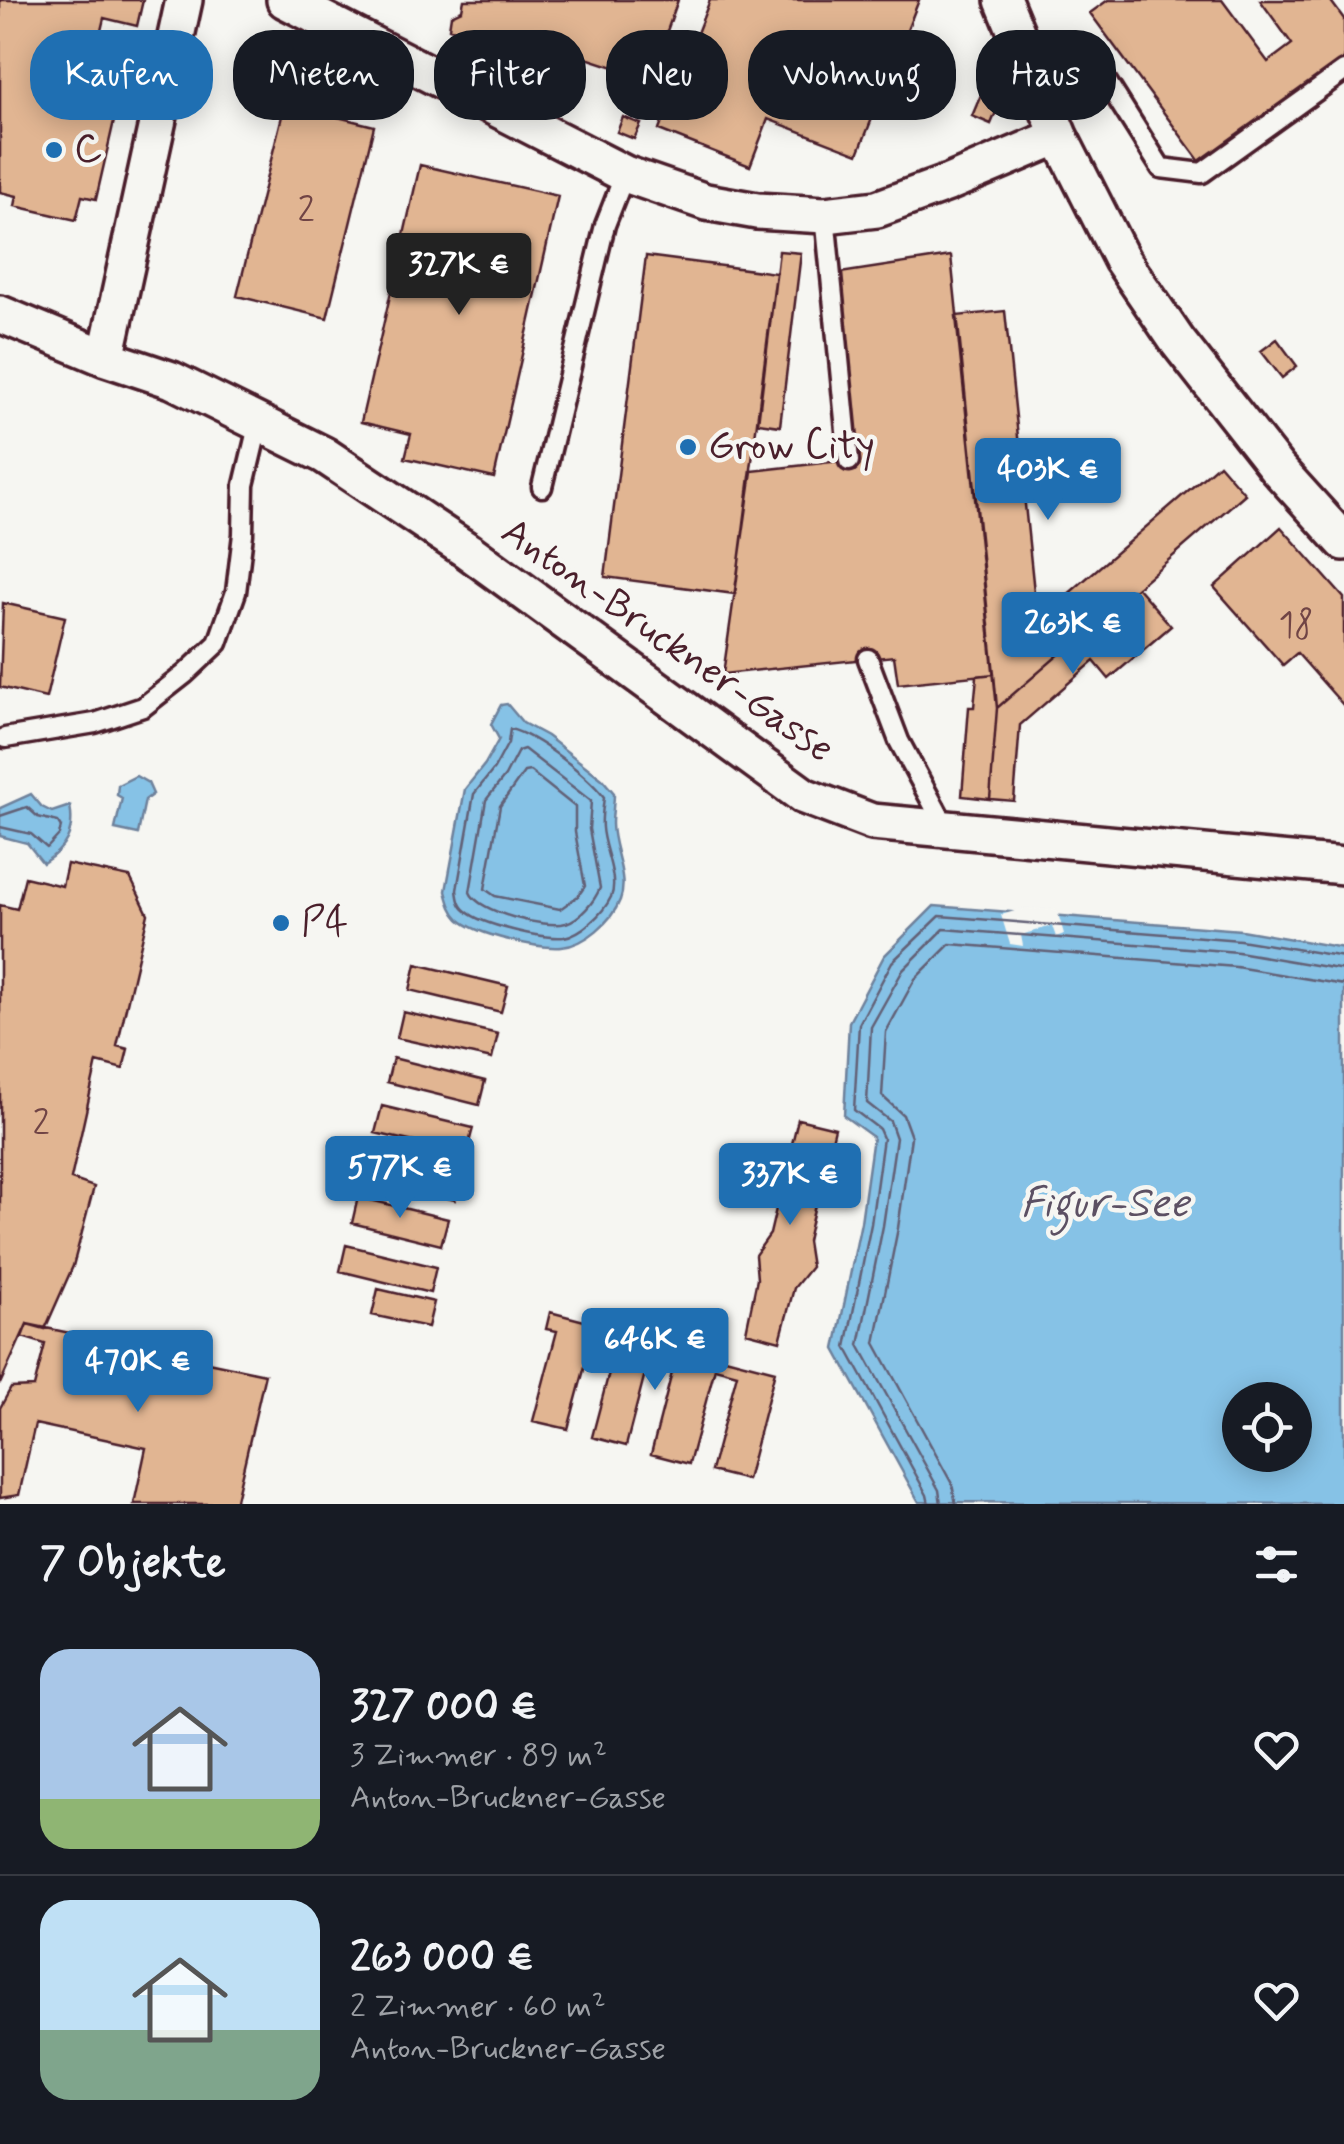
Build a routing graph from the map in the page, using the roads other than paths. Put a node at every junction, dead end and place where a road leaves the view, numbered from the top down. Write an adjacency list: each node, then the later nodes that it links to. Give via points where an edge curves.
1 (184, 0): 9 (street)
2 (285, 0): 6 (street)
3 (1003, 0): 5 (street)
4 (1344, 70): 5 (lane, via 1202,173 1161,168 1105,78)
5 (1052, 121): 7 (street, via 948,184 877,209); 13 (street, via 1122,260 1178,342)
6 (625, 174): 7 (street, via 706,202); 12 (lane, via 605,225)
7 (824, 215): 11 (lane)
8 (0, 314): 9 (street, Anton-Bruckner-Gasse)
9 (106, 358): 10 (street, Anton-Bruckner-Gasse, via 172,380)
10 (259, 422): 15 (lane, via 244,485 236,592 218,643 142,706 96,722); 16 (street, Anton-Bruckner-Gasse, via 377,488 804,796 872,822)
11 (849, 460)
12 (542, 487)
13 (1344, 542)
14 (868, 659): 16 (lane, via 899,741)
15 (5, 738)
16 (947, 831): 17 (street, Anton-Bruckner-Gasse)
17 (1344, 866)

